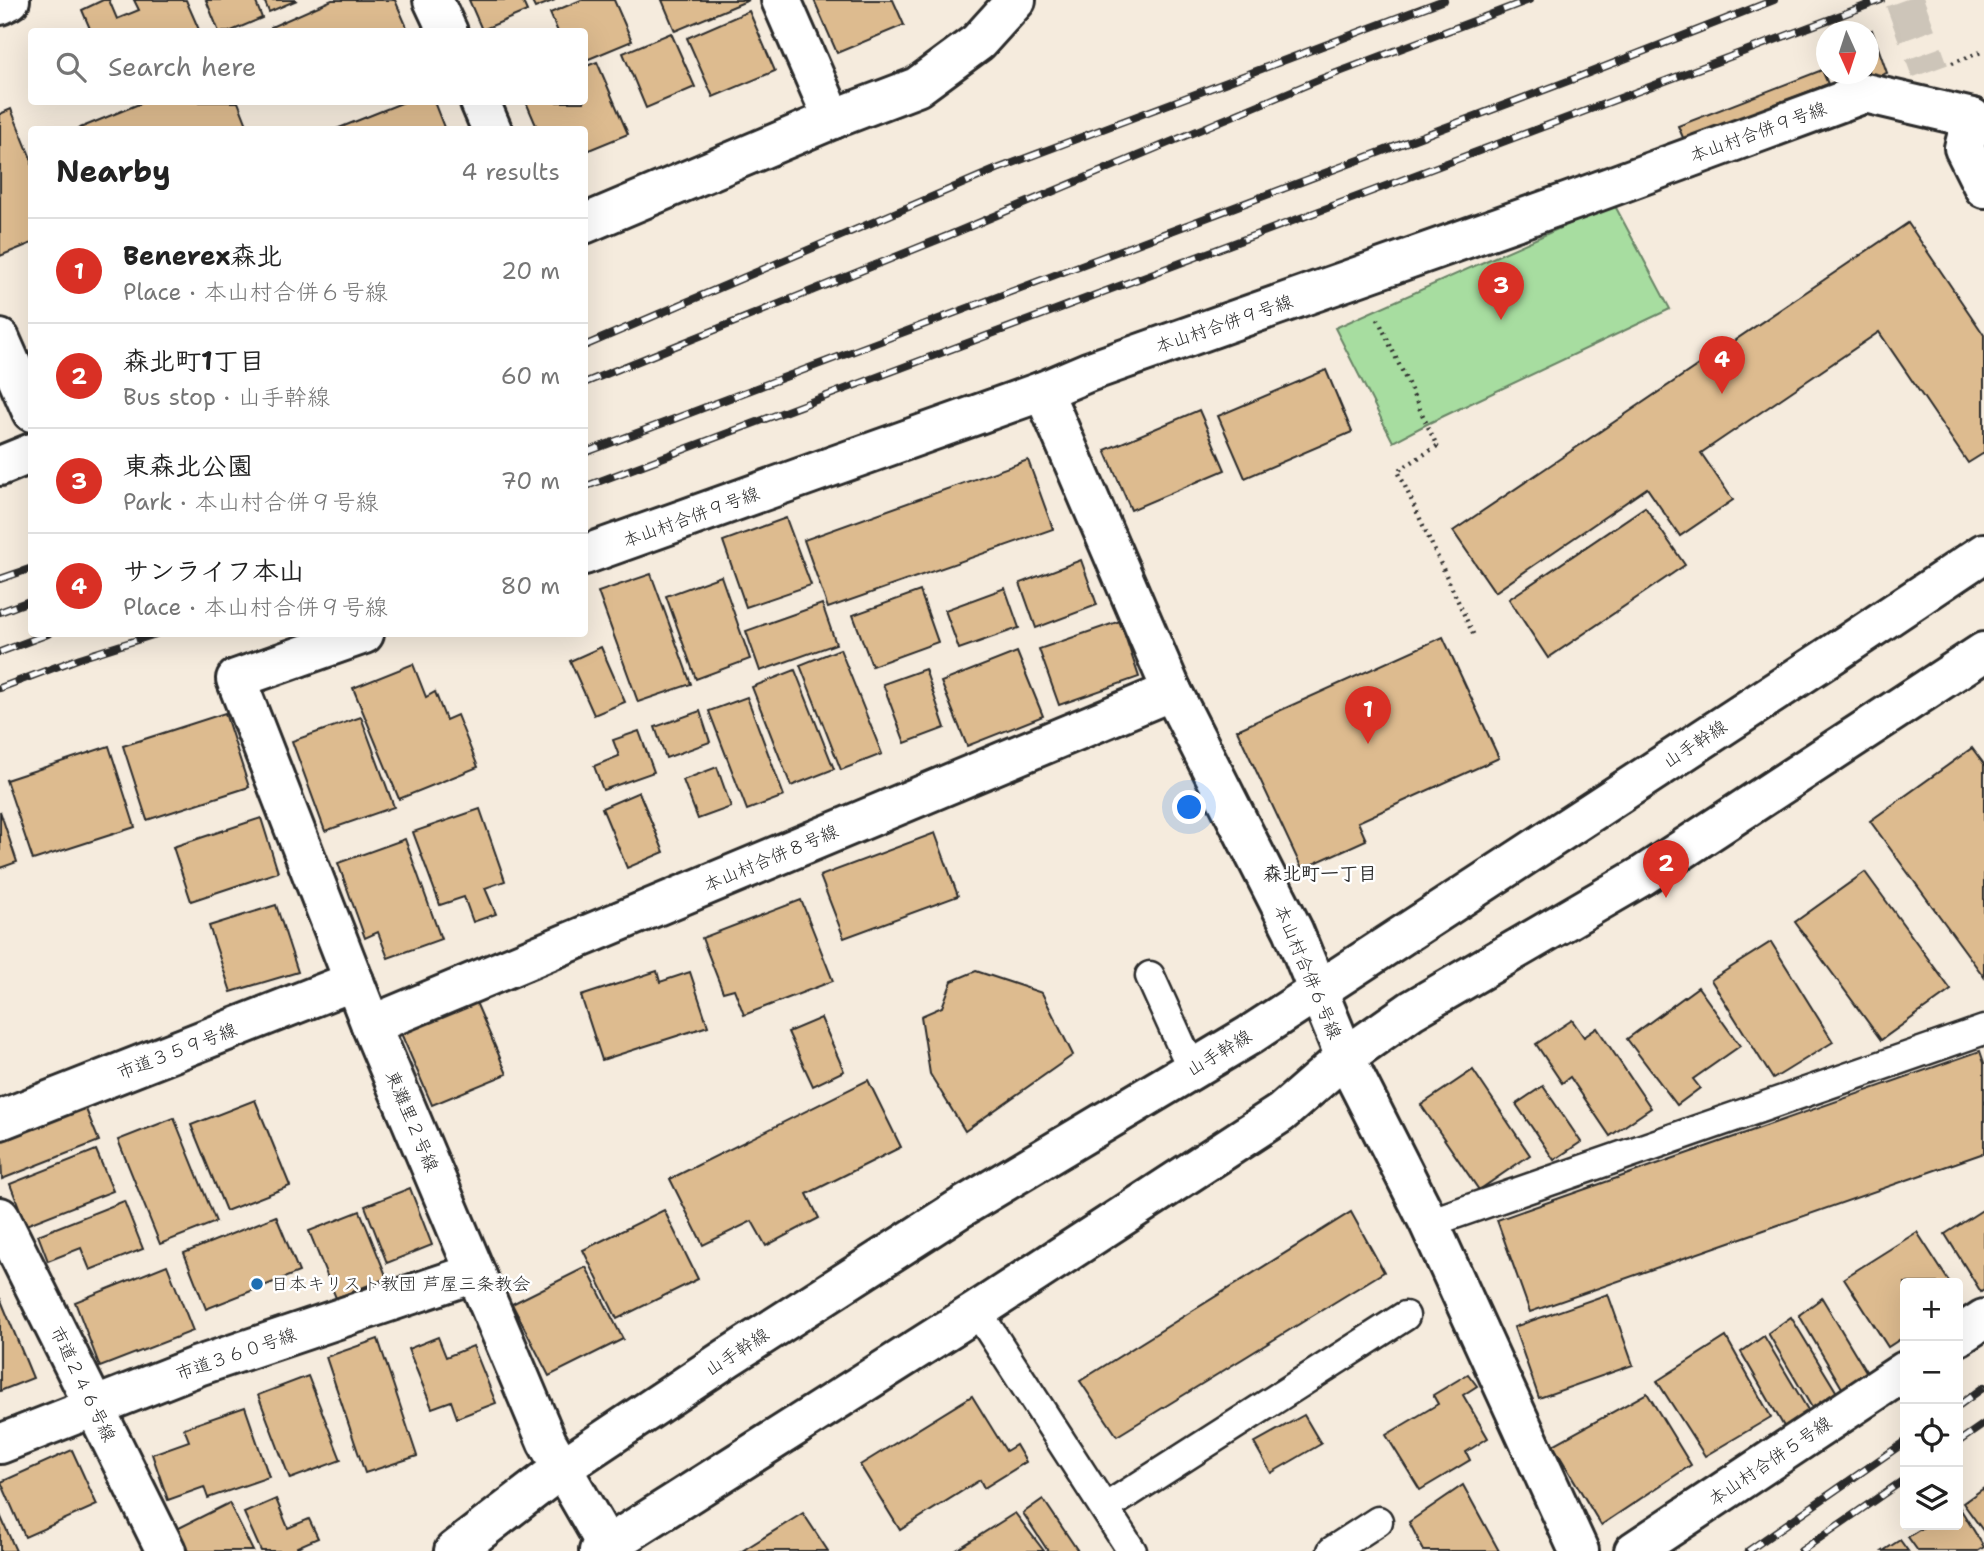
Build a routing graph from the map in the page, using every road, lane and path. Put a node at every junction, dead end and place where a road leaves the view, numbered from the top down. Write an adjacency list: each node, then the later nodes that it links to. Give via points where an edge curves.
1 (10, 0): 5 (street)
2 (433, 0): 6 (street)
3 (781, 0): 9 (street)
4 (1016, 0): 9 (street, via 978,42 917,87)
5 (0, 5)
6 (446, 28)
7 (481, 105): 10 (street)
8 (1978, 115): 11 (street, via 1965,148); 13 (street, 本山村合併９号線, via 1865,93)
9 (833, 119): 12 (street)
10 (490, 126)
11 (1984, 188)
12 (588, 222)
13 (1361, 276): 15 (street, 本山村合併９号線); 21 (path, via 1437,446 1398,471)
14 (0, 339): 16 (street)
15 (1043, 391): 20 (street, 本山村合併９号線); 24 (street, 本山村合併６号線)
16 (28, 403)
17 (28, 455): 18 (street)
18 (0, 466)
19 (1984, 553): 27 (street, 山手幹線)
20 (588, 554)
21 (1474, 636)
22 (355, 637): 26 (street, 東灘里２号線, via 236,679)
23 (1984, 652): 30 (street, via 1643,876 1412,1010)
24 (1172, 691): 27 (street, 本山村合併６号線, via 1293,930); 28 (street, 本山村合併８号線)
25 (1150, 976): 31 (lane)
26 (354, 981): 28 (street, 東灘里２号線); 32 (street, 市道３５９号線)
27 (1317, 991): 30 (street, 本山村合併６号線); 31 (street, 山手幹線)
28 (371, 1025): 35 (street, 東灘里２号線)
29 (1984, 1030): 34 (lane)
30 (1345, 1057): 34 (street, 本山村合併６号線); 36 (street, via 1281,1113)
31 (1192, 1069): 43 (street, 山手幹線, via 959,1209)
32 (0, 1120)
33 (0, 1217): 41 (street, 市道２４６号線)
34 (1429, 1223): 51 (street, 本山村合併６号線)
35 (475, 1273): 41 (street, 市道３６０号線); 43 (street, 東灘里２号線, via 547,1443)
36 (977, 1311): 44 (lane); 46 (street)
37 (1405, 1316): 44 (lane)
38 (1984, 1319): 39 (street)
39 (1963, 1333)
40 (1900, 1374): 52 (street, 本山村合併５号線)
41 (94, 1406): 42 (street, 市道３６０号線); 47 (street, 市道２４６号線)
42 (0, 1444)
43 (562, 1468): 46 (street, 東灘里２号線); 48 (street, 山手幹線)
44 (1105, 1508): 49 (lane)
45 (1377, 1521): 50 (lane)
46 (606, 1549)
47 (166, 1551)
48 (454, 1551)
49 (1132, 1551)
50 (1332, 1551)
51 (1579, 1551)
52 (1634, 1551)

